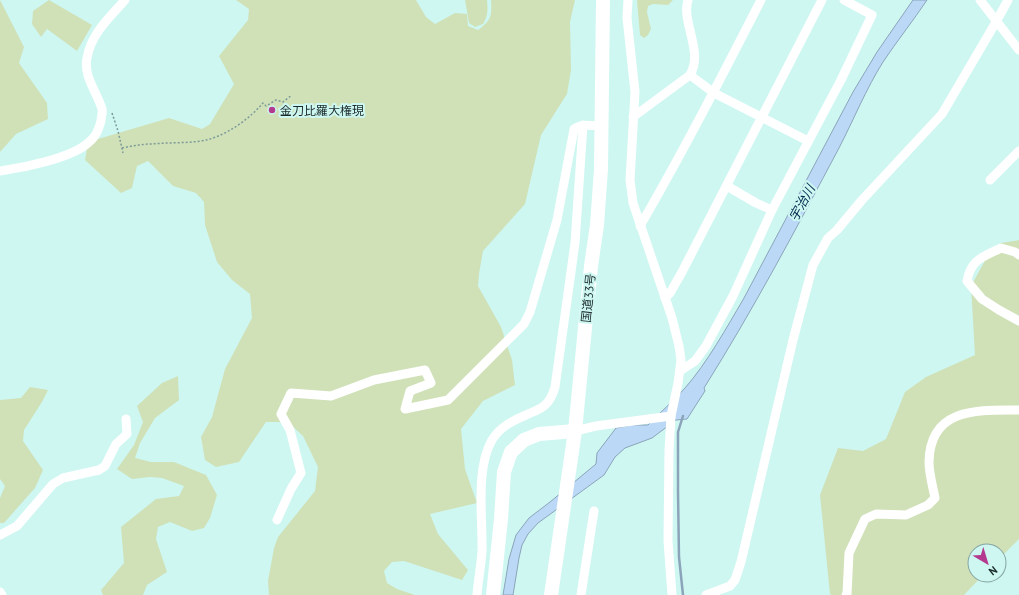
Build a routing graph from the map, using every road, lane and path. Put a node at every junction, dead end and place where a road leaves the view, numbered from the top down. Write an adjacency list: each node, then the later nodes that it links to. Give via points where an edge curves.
1 (125, 0): 16 (street, via 94,36 86,59 89,81)
2 (595, 0): 20 (highway)
3 (603, 0): 20 (highway, 国道33号)
4 (628, 0): 17 (street, via 635,92)
5 (688, 0): 13 (street, via 686,7 694,58 694,69)
6 (761, 0): 14 (street)
7 (822, 0): 18 (street)
8 (844, 0): 21 (street, via 872,15)
9 (980, 0): 11 (street)
10 (1008, 0): 11 (street)
11 (996, 22): 12 (street); 48 (street, via 942,114 828,238 813,265 741,562 735,580 730,586)
12 (1019, 50)
13 (690, 75): 14 (street); 17 (street)
14 (714, 93): 18 (street); 29 (street)
15 (292, 95): 22 (path, via 283,102 276,100 266,106 263,103 254,114 210,139)
16 (99, 100): 22 (path, via 109,107 114,116); 25 (street, via 103,112 99,130 89,143 58,157 21,168)
17 (633, 117): 29 (street, via 630,180)
18 (761, 117): 21 (street); 27 (street)
19 (583, 125): 20 (street); 39 (street, via 574,129 572,134 557,220 530,312 524,324 448,400 405,409 410,391 431,383 425,370 374,380 331,396 291,393 281,414 290,430 301,473); 43 (street, via 575,243 555,387 546,405 501,429 485,456 482,471 482,552)
20 (602, 126): 37 (highway, 国道33号, via 597,225)
21 (808, 141): 28 (street)
22 (122, 148): 24 (path)
23 (1019, 151): 26 (street)
24 (123, 153)
25 (0, 171)
26 (990, 180)
27 (726, 186): 28 (street); 31 (street, via 682,272)
28 (772, 210): 33 (street, via 733,296 706,346 695,361)
29 (640, 226): 31 (street)
30 (1019, 255): 32 (street, via 1001,248 976,260 969,271 967,281 982,299)
31 (665, 298): 33 (street, via 679,346)
32 (1019, 320)
33 (680, 371): 35 (street)
34 (1019, 410): 49 (street, via 983,410 953,417 938,428 931,445 929,462 935,498 928,505 906,515 876,514 865,519 849,553)
35 (671, 416): 37 (street); 47 (street, via 668,541)
36 (126, 419): 40 (street, via 127,434 116,444 105,466 99,470 63,478 53,484 17,526)
37 (575, 431): 44 (highway, via 539,434 524,440 511,452 504,472); 45 (highway, 国道33号)
38 (594, 511): 46 (street)
39 (276, 520)
40 (0, 535)
41 (0, 592): 42 (street)
42 (2, 595)
43 (477, 595)
44 (493, 595)
45 (551, 595)
46 (581, 595)
47 (672, 595)
48 (706, 595)
49 (846, 595)

